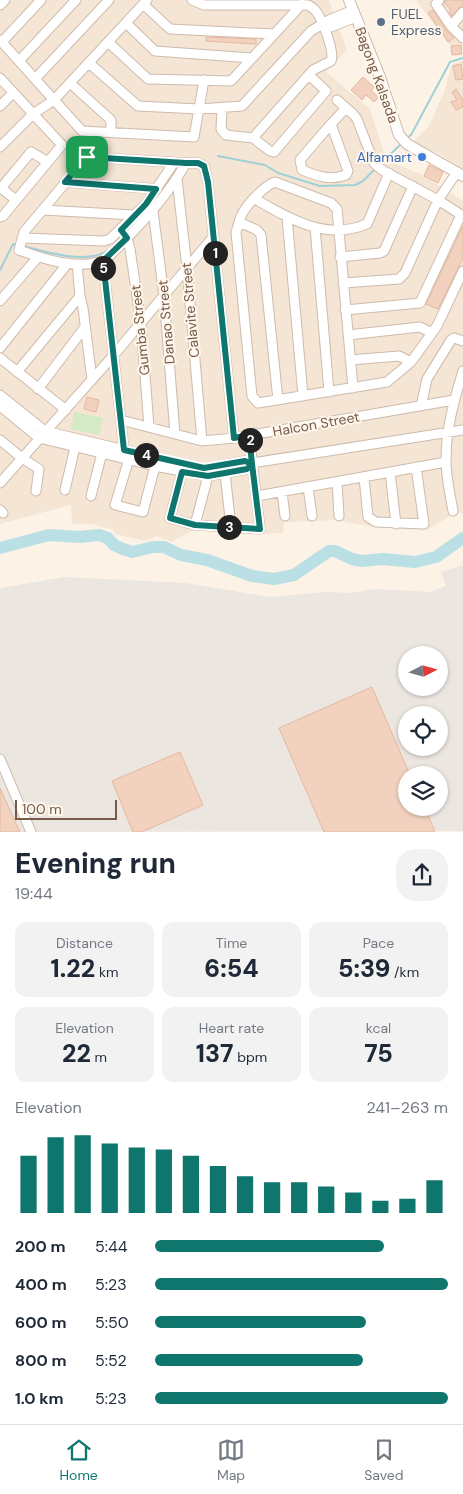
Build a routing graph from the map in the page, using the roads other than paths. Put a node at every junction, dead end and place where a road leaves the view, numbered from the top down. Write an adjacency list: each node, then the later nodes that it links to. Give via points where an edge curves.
1 (5, 0): 10 (street)
2 (41, 0): 18 (street)
3 (76, 0): 21 (street)
4 (109, 0): 25 (street)
5 (192, 0): 9 (street, via 204,5)
6 (350, 0): 12 (street, Bagong Kalsada)
7 (439, 0): 15 (street, via 436,4)
8 (145, 2): 13 (street); 16 (street, via 170,29)
9 (302, 4): 14 (street, via 315,10); 16 (street)
10 (0, 5)
11 (463, 12): 15 (street)
12 (355, 14): 14 (street, via 329,20); 44 (street, Bagong Kalsada, via 396,128 404,141)
13 (126, 23): 19 (street); 20 (street, via 155,51)
14 (323, 26): 23 (street, via 333,57 328,64 315,68); 32 (street, via 312,32 242,106)
15 (450, 26): 17 (street)
16 (274, 34): 20 (street)
17 (463, 38)
18 (1, 41): 21 (street)
19 (108, 42): 22 (street); 26 (street, via 148,79)
20 (252, 58): 26 (street, via 231,82)
21 (19, 61): 25 (street)
22 (89, 63): 27 (street); 34 (street, via 138,106)
23 (309, 75): 38 (street); 38 (street, via 326,91 274,152)
24 (0, 78): 28 (street)
25 (36, 80): 29 (street)
26 (204, 80): 34 (street)
27 (70, 83): 29 (street); 37 (street, via 111,120)
28 (13, 93): 31 (street); 35 (street)
29 (54, 100): 35 (street); 37 (street, via 82,131)
30 (337, 100): 33 (street)
31 (0, 106)
32 (222, 108): 34 (street); 38 (street, via 221,129 226,135)
33 (346, 108): 36 (street); 43 (street, via 357,119 374,163)
34 (199, 109): 37 (street, via 194,137)
35 (33, 114): 39 (street); 40 (street, via 62,145)
36 (331, 124): 36 (street, via 300,160 302,170 319,177 340,178 348,171)
37 (111, 132)
38 (253, 138)
39 (0, 147)
40 (48, 162): 48 (street, via 31,152); 51 (street)
41 (172, 162): 42 (street); 46 (street, via 87,157); 49 (street)
42 (186, 163): 45 (street); 63 (street, via 204,166)
43 (386, 172): 47 (street); 61 (street, via 368,224)
44 (457, 172): 52 (street, via 440,187)
45 (177, 179): 54 (street); 69 (street, Calavite Street)
46 (65, 182): 49 (street); 53 (street)
47 (413, 186): 52 (street); 66 (street, via 384,251)
48 (1, 187): 51 (street)
49 (156, 189): 55 (street)
50 (254, 198): 58 (street); 59 (street); 61 (street, via 275,182 332,203 336,209)
51 (16, 200): 57 (street)
52 (438, 200): 56 (street); 71 (street, via 405,273 399,279)
53 (43, 210): 55 (street); 64 (street, via 24,232)
54 (153, 211): 62 (street); 73 (street, Danao Street)
55 (134, 215): 62 (street)
56 (462, 216): 75 (street, via 420,303)
57 (0, 217)
58 (287, 217): 60 (street); 93 (street)
59 (239, 222): 94 (street, via 261,235); 94 (street, via 236,232 252,396 258,403)
60 (315, 227): 61 (street); 91 (street)
61 (338, 231): 66 (street)
62 (124, 234): 64 (street, via 104,241); 67 (street); 76 (street, Gumba Street)
63 (214, 236): 69 (street); 106 (street)
64 (21, 243): 65 (street, via 19,250)
65 (38, 257): 68 (street); 74 (street)
66 (340, 257): 71 (street)
67 (103, 261): 68 (street); 82 (street)
68 (72, 264): 72 (street); 81 (street)
69 (187, 268): 73 (street); 108 (street, Calavite Street)
70 (463, 271): 78 (street)
71 (343, 283): 75 (street)
72 (80, 296): 77 (street); 87 (street)
73 (164, 296): 76 (street); 103 (street, Danao Street)
74 (0, 301)
75 (345, 310): 79 (street)
76 (141, 323): 82 (street); 100 (street, Gumba Street)
77 (85, 327): 88 (street); 90 (street)
78 (432, 333): 79 (street, via 420,327); 85 (street)
79 (348, 335): 84 (street)
80 (463, 341): 97 (street, via 451,340 427,379)
81 (0, 348)
82 (114, 356): 88 (street); 99 (street)
83 (0, 358): 87 (street)
84 (350, 360): 85 (street, via 399,356); 89 (street)
85 (411, 362): 89 (street, via 387,382)
86 (463, 371): 95 (street)
87 (17, 372): 90 (street)
88 (92, 380): 98 (street)
89 (353, 388): 91 (street)
90 (38, 389): 98 (street)
91 (329, 392): 93 (street)
92 (0, 395): 104 (street)
93 (303, 396): 94 (street)
94 (278, 400)
95 (454, 400): 97 (street, Halcon Street); 102 (street)
96 (0, 406): 104 (street)
97 (421, 406): 105 (street, Halcon Street)
98 (66, 410): 104 (street)
99 (120, 420): 100 (street, Halcon Street); 110 (street)
100 (150, 427): 103 (street, Halcon Street)
101 (463, 430): 102 (street)
102 (448, 431): 114 (street); 115 (street)
103 (175, 434): 108 (street, Halcon Street)
104 (42, 435): 109 (street); 110 (street); 112 (street)
105 (249, 435): 106 (street, Halcon Street); 115 (street)
106 (234, 438): 108 (street, Halcon Street)
107 (0, 440): 112 (street)
108 (202, 441)
109 (75, 447): 111 (street); 126 (street)
110 (124, 450): 115 (street, via 204,468 245,461)
111 (102, 453): 113 (street); 129 (street)
112 (22, 458): 123 (street); 127 (street, via 40,468)
113 (129, 459): 116 (street); 116 (street, via 115,505 142,512)
114 (446, 462): 117 (street); 131 (street)
115 (252, 464): 120 (street, via 247,469); 130 (street)
116 (155, 466): 118 (street)
117 (416, 467): 119 (street); 135 (street, via 424,524)
118 (182, 472): 121 (street); 136 (street, via 170,518)
119 (390, 472): 122 (street); 135 (street)
120 (225, 473): 121 (street); 137 (street)
121 (208, 476): 136 (street)
122 (364, 478): 124 (street); 135 (street, via 368,517 376,522)
123 (1, 480)
124 (337, 482): 125 (street); 134 (street)
125 (308, 487): 128 (street); 133 (street)
126 (65, 490)
127 (36, 491)
128 (282, 492): 130 (street); 132 (street)
129 (91, 496)
130 (257, 496): 137 (street, via 260,529)
131 (453, 511)
132 (285, 516)
133 (312, 516)
134 (339, 516)
135 (396, 524)
136 (195, 525): 137 (street)
137 (231, 527)
138 (0, 759): 139 (street)
139 (31, 832)

